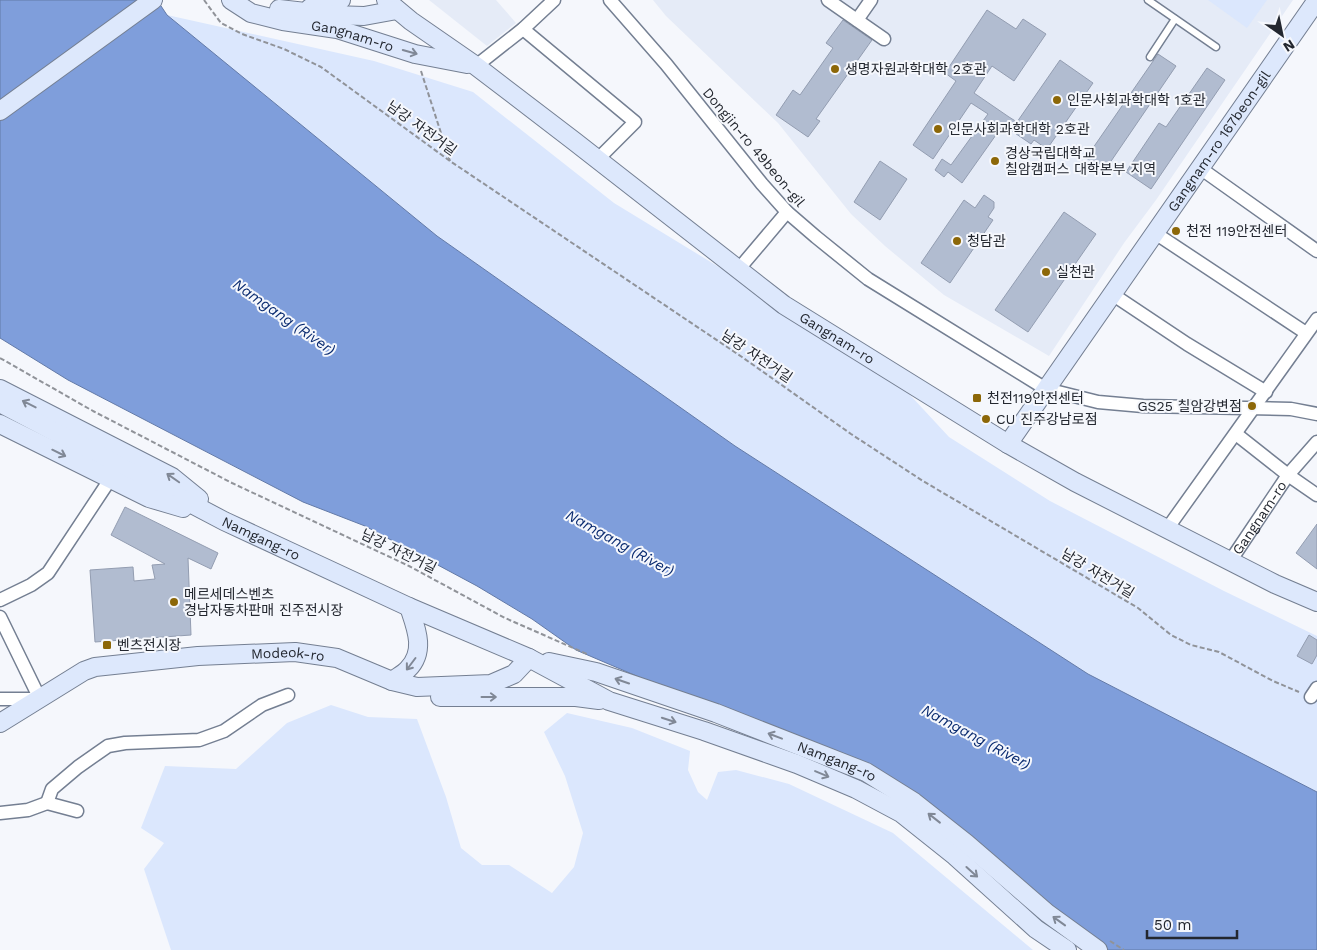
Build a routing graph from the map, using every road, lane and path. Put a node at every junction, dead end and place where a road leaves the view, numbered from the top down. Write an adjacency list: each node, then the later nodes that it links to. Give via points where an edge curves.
1 (153, 0): 24 (street)
2 (204, 0): 26 (path, 남강 자전거길, via 221,23 321,67)
3 (231, 0): 17 (street, Gangnam-ro, via 251,13)
4 (238, 0): 13 (street, Gangnam-ro)
5 (341, 0): 13 (street)
6 (554, 0): 18 (street)
7 (610, 0): 28 (street, Dongjin-ro 49beon-gil)
8 (828, 0): 15 (street)
9 (871, 0): 15 (street)
10 (1148, 0): 14 (lane)
11 (1317, 0): 27 (street, Gangnam-ro 167beon-gil)
12 (392, 5): 13 (street, Gangnam-ro, via 364,16); 16 (street, Gangnam-ro)
13 (294, 11)
14 (1175, 19): 20 (lane); 22 (lane)
15 (857, 20): 19 (street)
16 (411, 21): 17 (street); 23 (street, Gangnam-ro)
17 (337, 29): 21 (street, Gangnam-ro, one-way to 21)
18 (523, 29): 23 (street); 25 (street, via 635,122)
19 (884, 39)
20 (1216, 47)
21 (415, 54): 23 (street, Gangnam-ro); 26 (path)
22 (1150, 57)
23 (476, 66): 25 (street, Gangnam-ro)
24 (0, 111)
25 (598, 160): 31 (street, Gangnam-ro)
26 (450, 161): 58 (path, 남강 자전거길, via 923,481 1138,608 1171,635 1191,645 1219,652 1273,681)
27 (1200, 168): 29 (street, Gangnam-ro 167beon-gil); 30 (street)
28 (787, 212): 31 (street); 36 (street, Dongjin-ro 49beon-gil, via 868,279)
29 (1155, 233): 32 (street, Gangnam-ro 167beon-gil); 33 (street)
30 (1317, 252)
31 (738, 270): 44 (street, Gangnam-ro, via 784,305)
32 (1112, 294): 36 (street, Gangnam-ro 167beon-gil); 37 (street)
33 (1312, 328): 37 (street)
34 (0, 358): 55 (path, 남강 자전거길, via 93,411 232,483 408,566 505,618)
35 (0, 389): 48 (street, one-way to 35, via 172,476)
36 (1046, 389): 39 (street, Dongjin-ro 49beon-gil, via 1098,402); 44 (street, Gangnam-ro 167beon-gil)
37 (1266, 392): 39 (street)
38 (0, 404): 48 (street, Namgang-ro)
39 (1254, 408): 40 (street, Dongjin-ro 49beon-gil, via 1291,408); 42 (street)
40 (1317, 414)
41 (0, 424): 46 (street, one-way to 46)
42 (1236, 434): 45 (street, Gangnam-ro); 49 (street)
43 (1317, 442): 45 (street, Gangnam-ro)
44 (1008, 444): 49 (street, Gangnam-ro)
45 (1288, 475): 47 (street, Gangnam-ro); 50 (street, Gangnam-ro)
46 (111, 478): 48 (street, via 148,498); 51 (street, via 48,573 32,585)
47 (1317, 495)
48 (224, 521): 53 (street, Namgang-ro)
49 (1167, 529): 50 (street, Gangnam-ro)
50 (1231, 560): 52 (street, Gangnam-ro)
51 (0, 600)
52 (1317, 602)
53 (409, 607): 56 (street, Namgang-ro); 57 (street, one-way to 57, via 416,630 418,654 408,670)
54 (0, 617): 61 (street)
55 (587, 654)
56 (529, 658): 57 (street, Modeok-ro, via 514,674 491,684 418,687); 62 (street, Namgang-ro); 67 (street, Namgang-ro, one-way to 56, via 1047,913 914,802 866,772 716,713 596,672)
57 (392, 681): 61 (street, Modeok-ro, via 337,658 295,652 218,655 95,667); 62 (street, one-way to 62, via 419,697)
58 (1314, 692)
59 (288, 695): 64 (street, via 262,705 224,731 199,740 125,742 108,746 52,789)
60 (0, 699): 61 (street)
61 (40, 699): 63 (street, Modeok-ro)
62 (609, 701): 68 (street, Namgang-ro, one-way to 68, via 797,764 856,789 900,813 954,856 1036,930)
63 (0, 723)
64 (47, 803): 65 (street); 66 (street, via 28,810)
65 (77, 811)
66 (0, 813)
67 (1103, 944): 69 (path)
68 (1067, 950)
69 (1124, 950)

